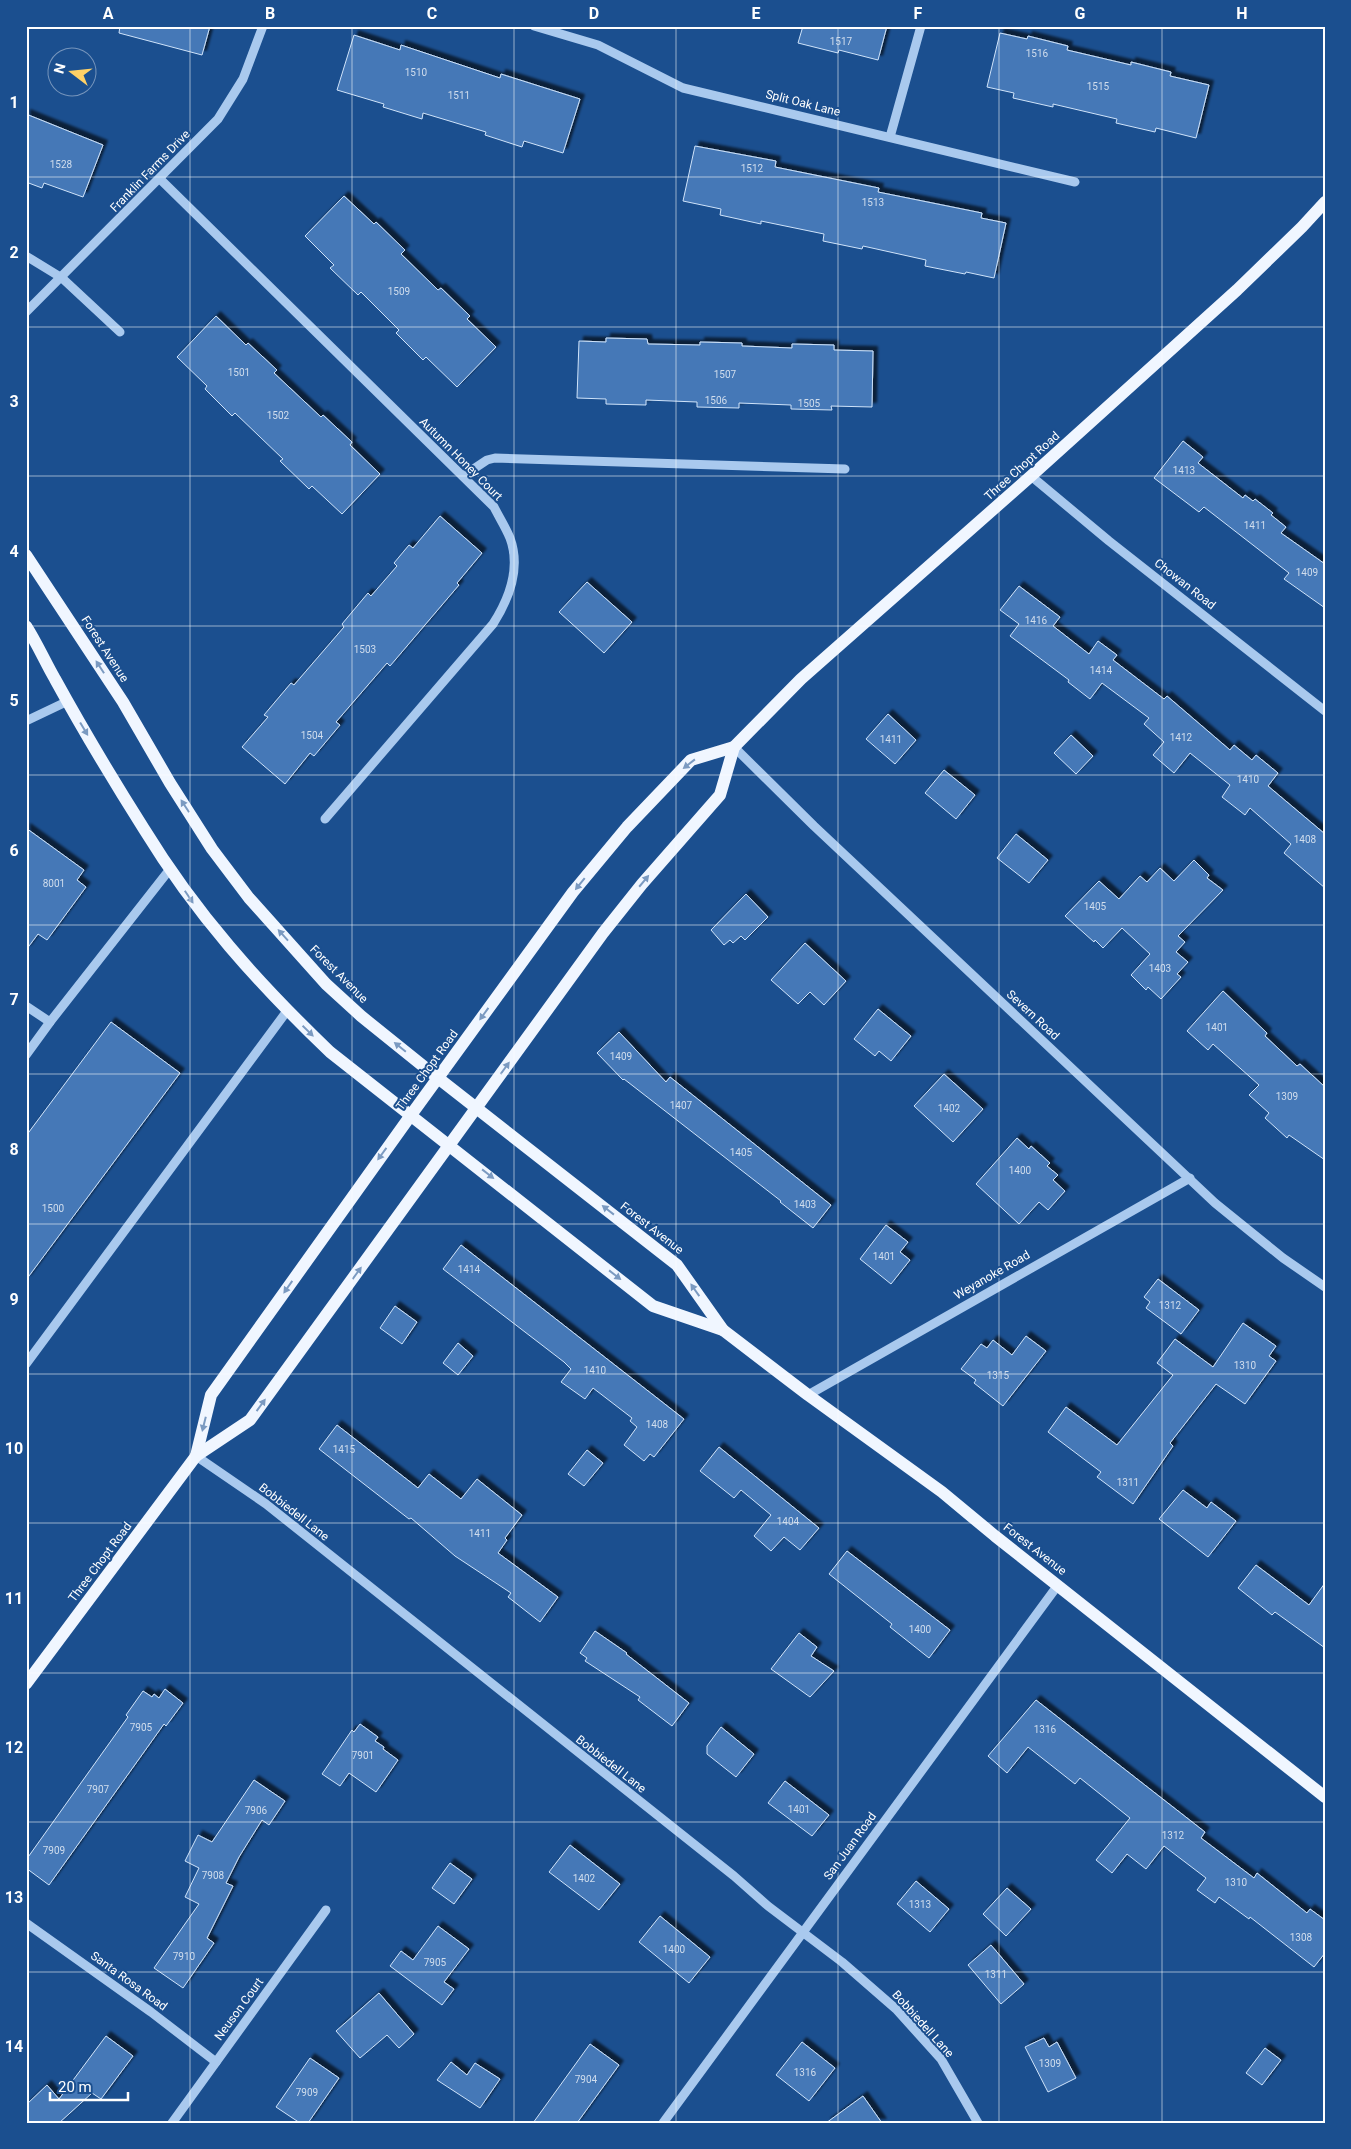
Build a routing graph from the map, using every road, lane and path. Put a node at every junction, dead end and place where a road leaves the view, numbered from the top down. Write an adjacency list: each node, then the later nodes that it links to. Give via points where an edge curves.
1 (263, 26): 5 (street, Franklin Farms Drive, via 243,79 218,119)
2 (534, 26): 4 (street, Split Oak Lane, via 598,45 683,88)
3 (921, 26): 4 (street)
4 (890, 137): 6 (street, Split Oak Lane)
5 (160, 180): 9 (street, Franklin Farms Drive); 13 (street, Autumn Honey Court)
6 (1075, 182)
7 (1325, 202): 14 (main road, Three Chopt Road, via 1237,290)
8 (26, 256): 9 (street)
9 (62, 278): 10 (street, Franklin Farms Drive); 11 (street)
10 (26, 312)
11 (120, 332)
12 (845, 469): 13 (street, via 495,458)
13 (462, 476): 21 (street, Autumn Honey Court, via 494,507 510,538 515,556 514,574 503,609 494,624)
14 (1031, 476): 18 (street, Chowan Road, via 1109,542); 20 (main road, Three Chopt Road, via 801,679)
15 (26, 554): 27 (main road, Forest Avenue, one-way to 15, via 326,984 249,898 212,849 123,702)
16 (26, 626): 17 (main road, Forest Avenue)
17 (68, 701): 19 (street); 22 (main road, Forest Avenue, one-way to 22)
18 (1325, 711)
19 (26, 720)
20 (734, 747): 27 (main road, Three Chopt Road, one-way to 27, via 691,760 627,827 573,892); 28 (main road, Three Chopt Road, one-way to 20, via 603,933 720,794); 31 (street, Severn Road)
21 (325, 819)
22 (170, 869): 24 (main road, Forest Avenue, one-way to 24, via 228,947); 25 (street)
23 (26, 1006): 25 (street)
24 (287, 1011): 29 (main road, Forest Avenue, one-way to 29, via 330,1052); 34 (street)
25 (50, 1022): 26 (street)
26 (26, 1054)
27 (438, 1078): 28 (main road, Forest Avenue); 29 (main road, Three Chopt Road)
28 (476, 1107): 30 (main road, Three Chopt Road); 33 (main road, Forest Avenue, one-way to 28, via 678,1266)
29 (411, 1115): 30 (main road, Forest Avenue); 36 (main road, Three Chopt Road, one-way to 36, via 211,1395)
30 (450, 1144): 33 (main road, Forest Avenue, one-way to 33, via 653,1306); 36 (main road, Three Chopt Road, one-way to 30, via 250,1420)
31 (1190, 1178): 32 (street, Severn Road, via 1283,1258); 35 (street, Weyanoke Road)
32 (1325, 1288)
33 (723, 1330): 35 (main road, Forest Avenue)
34 (26, 1364)
35 (808, 1395): 37 (main road, Forest Avenue, via 942,1492)
36 (196, 1456): 38 (main road, Three Chopt Road); 42 (street, Bobbiedell Lane, via 266,1504)
37 (1058, 1585): 39 (main road, Forest Avenue); 42 (street, San Juan Road)
38 (26, 1684)
39 (1325, 1797)
40 (326, 1910): 43 (street, Neuson Court)
41 (26, 1923): 43 (street, Santa Rosa Road)
42 (802, 1932): 45 (street, San Juan Road); 46 (street, Bobbiedell Lane, via 896,2009 941,2059)
43 (216, 2062): 44 (street, Neuson Court)
44 (172, 2123)
45 (663, 2123)
46 (978, 2123)

